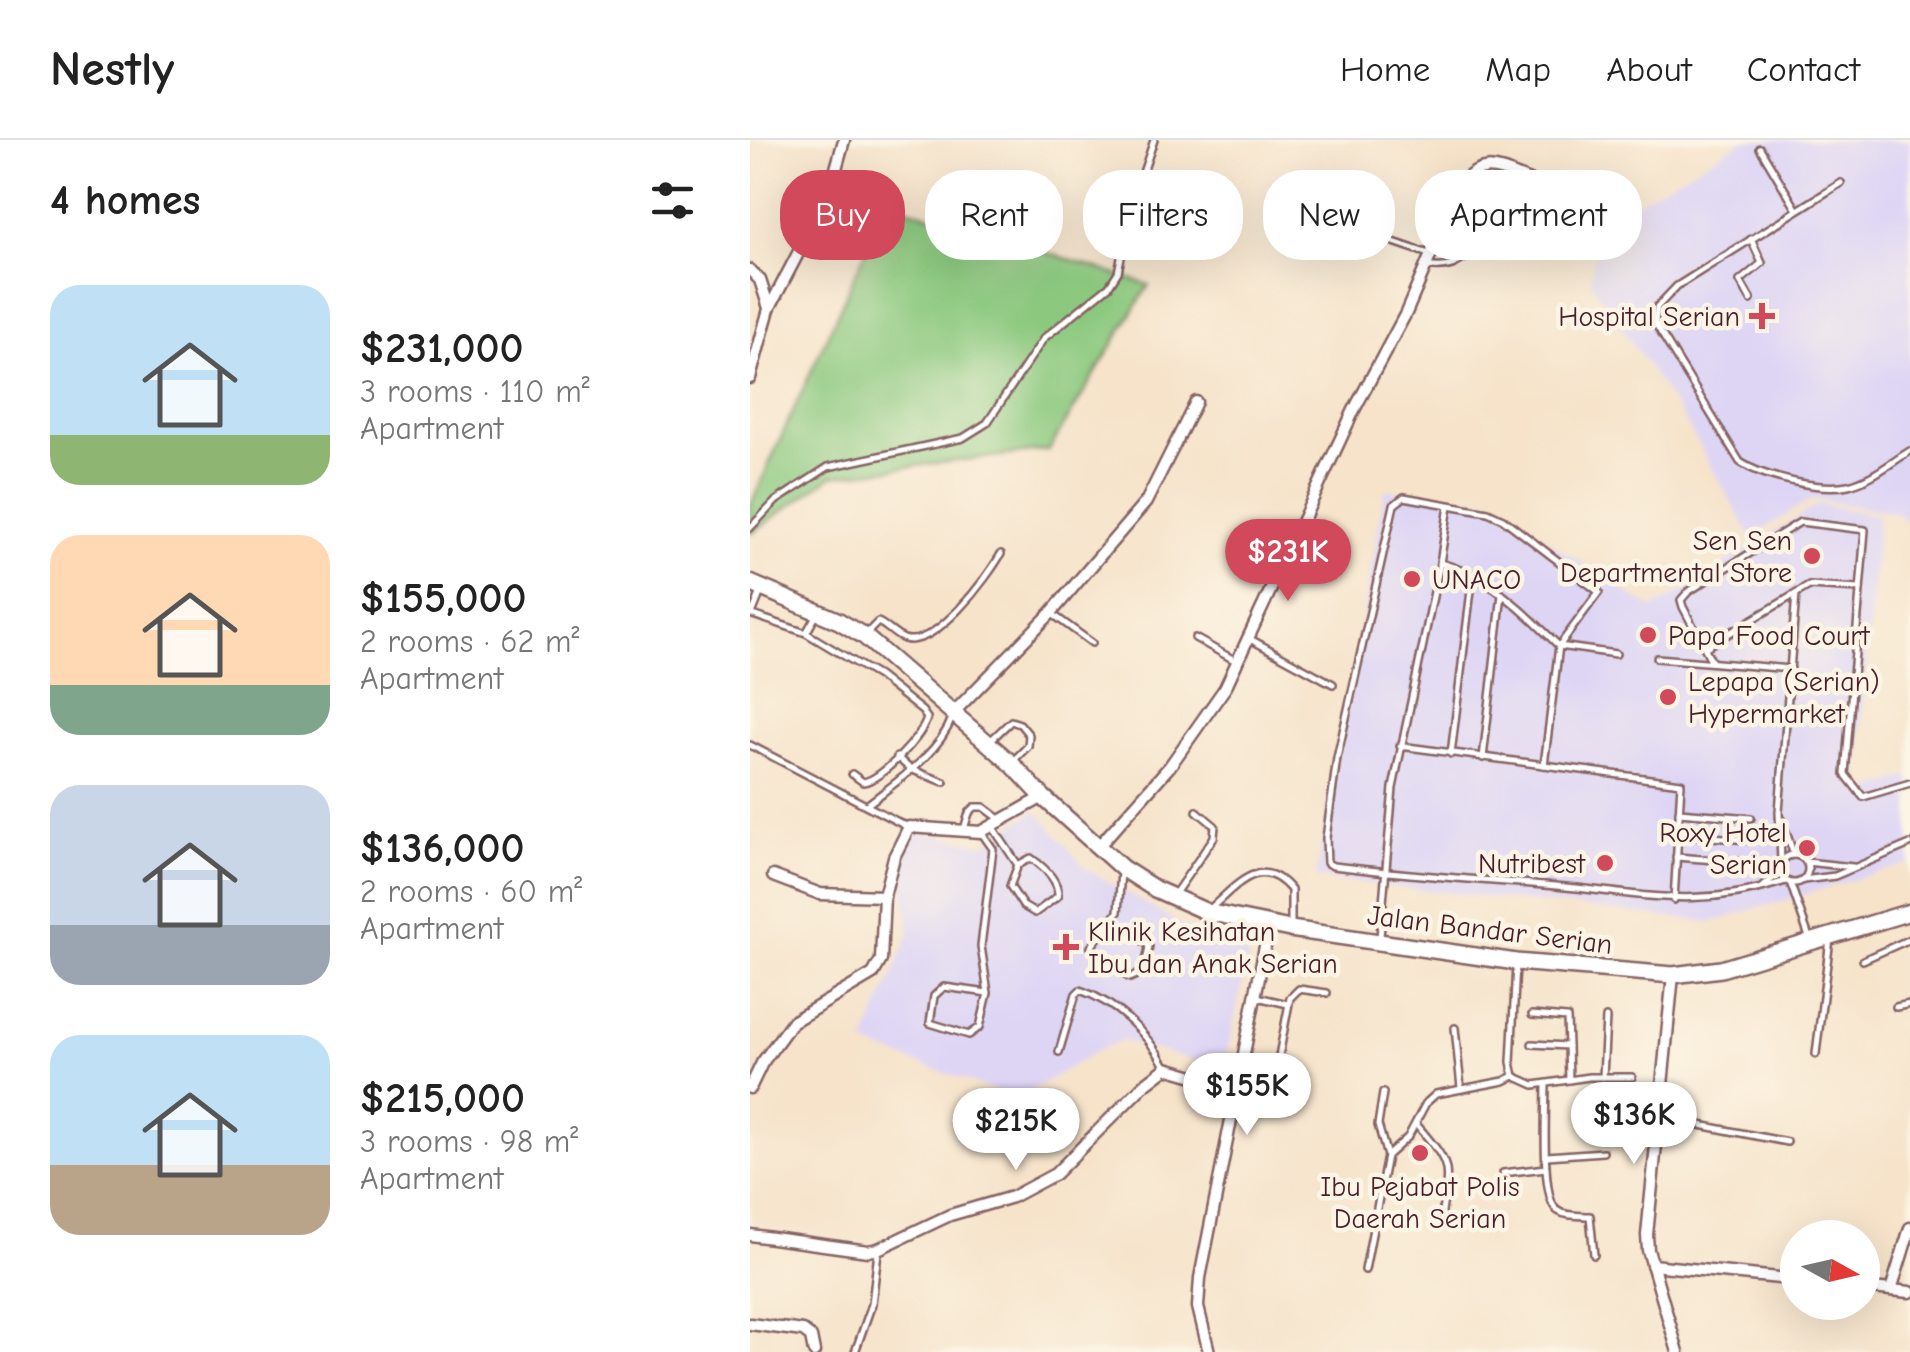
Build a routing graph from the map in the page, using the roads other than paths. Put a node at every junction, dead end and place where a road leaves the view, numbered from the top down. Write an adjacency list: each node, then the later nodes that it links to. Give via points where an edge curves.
1 (844, 140): 14 (street, via 829,194)
2 (1154, 140): 19 (lane, via 1110,286 1044,338 986,424 963,438 828,467)
3 (1760, 148): 7 (lane)
4 (1472, 170): 5 (street)
5 (1498, 170)
6 (1841, 183): 7 (lane)
7 (1797, 210): 8 (lane)
8 (1751, 239): 13 (lane, via 1762,264 1740,281); 17 (lane, via 1677,286 1657,307 1655,322 1740,462 1756,472 1836,486 1867,478)
9 (1426, 260): 11 (street)
10 (1462, 260): 11 (lane, via 1440,269)
11 (1424, 265): 33 (street)
12 (750, 270): 14 (street)
13 (1751, 300)
14 (769, 308): 15 (street)
15 (750, 378)
16 (1196, 402): 28 (street, via 1146,502)
17 (1910, 451)
18 (1449, 506): 21 (lane); 35 (lane, via 1503,518 1599,592); 79 (lane, via 1404,497 1394,504 1336,758 1327,863)
19 (750, 528)
20 (1001, 554): 31 (lane, via 968,600 934,630 905,639 878,622)
21 (1440, 564): 22 (lane); 48 (lane)
22 (1473, 574): 25 (lane); 49 (lane)
23 (756, 586): 27 (main road, Jalan Bandar Serian); 29 (lane)
24 (1860, 589): 26 (lane, via 1809,586); 36 (lane, via 1865,530 1800,522 1681,600); 57 (lane, via 1845,774 1863,798)
25 (1502, 594): 35 (lane); 51 (lane)
26 (1796, 594): 36 (lane); 42 (lane)
27 (818, 612): 30 (lane); 31 (main road, Jalan Bandar Serian)
28 (1051, 613): 34 (lane); 45 (street)
29 (751, 614): 30 (lane)
30 (806, 633): 43 (lane)
31 (864, 636): 39 (main road, Jalan Bandar Serian)
32 (1196, 638): 40 (lane)
33 (1250, 639): 40 (street); 44 (lane)
34 (1092, 643)
35 (1560, 646): 37 (lane); 53 (lane)
36 (1706, 647): 41 (lane)
37 (1616, 654)
38 (1657, 658): 41 (lane)
39 (893, 660): 43 (lane); 45 (main road, Jalan Bandar Serian)
40 (1238, 662): 70 (street, via 1170,766)
41 (1712, 662): 42 (lane)
42 (1790, 669): 62 (lane)
43 (878, 676): 50 (lane, via 927,718)
44 (1333, 684)
45 (954, 712): 46 (main road, Jalan Bandar Serian); 54 (lane, via 946,732)
46 (988, 742): 52 (main road, Jalan Bandar Serian); 52 (lane, via 1010,721 1020,724 1028,746)
47 (750, 746): 59 (lane)
48 (1400, 746): 49 (lane); 79 (lane)
49 (1451, 754): 51 (lane)
50 (897, 757): 54 (lane); 55 (lane, via 869,782)
51 (1482, 758): 53 (lane)
52 (1010, 763): 58 (main road, Jalan Bandar Serian)
53 (1544, 765): 61 (lane, via 1681,783)
54 (910, 769): 56 (lane); 59 (lane)
55 (852, 774)
56 (944, 782)
57 (1910, 784)
58 (1042, 797): 64 (street); 70 (main road, Jalan Bandar Serian)
59 (868, 804): 65 (lane)
60 (1197, 811): 86 (lane, via 1215,826 1214,837)
61 (1679, 812): 63 (lane); 67 (lane)
62 (1779, 812): 71 (lane); 74 (lane)
63 (1751, 818)
64 (992, 826): 66 (street); 66 (lane, via 984,808 975,807); 76 (lane); 101 (lane, via 981,946)
65 (909, 827): 66 (street); 85 (street)
66 (964, 832)
67 (1678, 834): 68 (lane); 72 (lane)
68 (1746, 840)
69 (1910, 844): 77 (lane)
70 (1097, 848): 78 (main road, Jalan Bandar Serian)
71 (1794, 855): 74 (lane); 75 (lane)
72 (1676, 856): 73 (lane); 87 (lane)
73 (1742, 862)
74 (1782, 862): 80 (lane)
75 (1806, 862): 77 (lane); 82 (lane)
76 (1018, 864): 76 (lane, via 1031,858 1059,888 1042,911 1030,912 1012,891)
77 (1856, 867): 82 (lane)
78 (1122, 868): 86 (main road, Jalan Bandar Serian); 91 (lane)
79 (1385, 872): 87 (lane); 96 (lane)
80 (1780, 872): 83 (lane); 84 (lane)
81 (774, 876): 85 (street, via 820,894)
82 (1801, 881): 83 (lane); 88 (lane)
83 (1788, 882): 84 (lane); 88 (lane)
84 (1761, 889): 87 (lane)
85 (884, 896): 121 (street, via 882,960 874,974 792,1022)
86 (1173, 898): 89 (main road, Jalan Bandar Serian)
87 (1674, 900)
88 (1802, 909): 97 (lane)
89 (1207, 912): 92 (main road, Jalan Bandar Serian); 93 (lane, via 1258,872 1276,875 1291,890)
90 (1910, 912): 94 (main road, Jalan Bandar Serian)
91 (1111, 925): 91 (lane, via 1091,948 1130,978 1137,975 1150,946)
92 (1269, 926): 93 (main road, Jalan Bandar Serian); 103 (street)
93 (1290, 929): 96 (main road, Jalan Bandar Serian)
94 (1831, 936): 97 (main road, Jalan Bandar Serian); 113 (lane)
95 (1910, 940): 98 (lane)
96 (1380, 942): 99 (main road, Jalan Bandar Serian)
97 (1811, 943): 100 (main road, Jalan Bandar Serian)
98 (1863, 960)
99 (1516, 962): 100 (main road, Jalan Bandar Serian); 116 (lane)
100 (1673, 975): 125 (street)
101 (988, 993): 101 (lane, via 975,1033 930,1023 934,996 944,987)
102 (1326, 993): 104 (lane, via 1300,989)
103 (1254, 996): 104 (lane); 122 (street)
104 (1288, 1004): 115 (lane)
105 (1910, 1004): 106 (lane)
106 (1896, 1007)
107 (1532, 1016): 111 (lane, via 1567,1018)
108 (1606, 1018): 117 (lane)
109 (1455, 1028): 123 (lane)
110 (1532, 1044): 111 (lane)
111 (1568, 1046): 119 (lane)
112 (1058, 1052): 114 (lane, via 1080,990 1152,1041)
113 (1816, 1054)
114 (1166, 1068): 122 (street); 136 (street, via 1055,1174)
115 (1276, 1072)
116 (1514, 1076): 120 (lane); 123 (lane)
117 (1602, 1077): 118 (lane); 119 (lane)
118 (1632, 1077)
119 (1569, 1080): 120 (lane)
120 (1546, 1084): 130 (lane)
121 (750, 1088)
122 (1236, 1088): 147 (street, via 1200,1278 1198,1307)
123 (1461, 1088): 126 (lane, via 1431,1097)
124 (1382, 1093): 129 (lane, via 1378,1125)
125 (1659, 1117): 127 (lane); 138 (street, via 1647,1235)
126 (1417, 1125): 129 (lane); 133 (lane, via 1449,1170)
127 (1788, 1142)
128 (1603, 1152): 130 (lane)
129 (1387, 1156): 139 (lane)
130 (1547, 1156): 131 (lane)
131 (1546, 1168): 132 (lane); 137 (lane, via 1555,1208 1590,1216)
132 (1504, 1173)
133 (1441, 1218)
134 (750, 1235): 136 (street)
135 (1909, 1235): 142 (street)
136 (878, 1249): 146 (lane)
137 (1594, 1255)
138 (1652, 1264): 140 (street); 148 (street)
139 (1365, 1270)
140 (1780, 1278)
141 (1880, 1289): 142 (street)
142 (1890, 1290): 143 (street)
143 (1910, 1292)
144 (750, 1324): 145 (street, via 803,1331)
145 (816, 1351)
146 (858, 1351)
147 (1210, 1352)
148 (1678, 1352)

